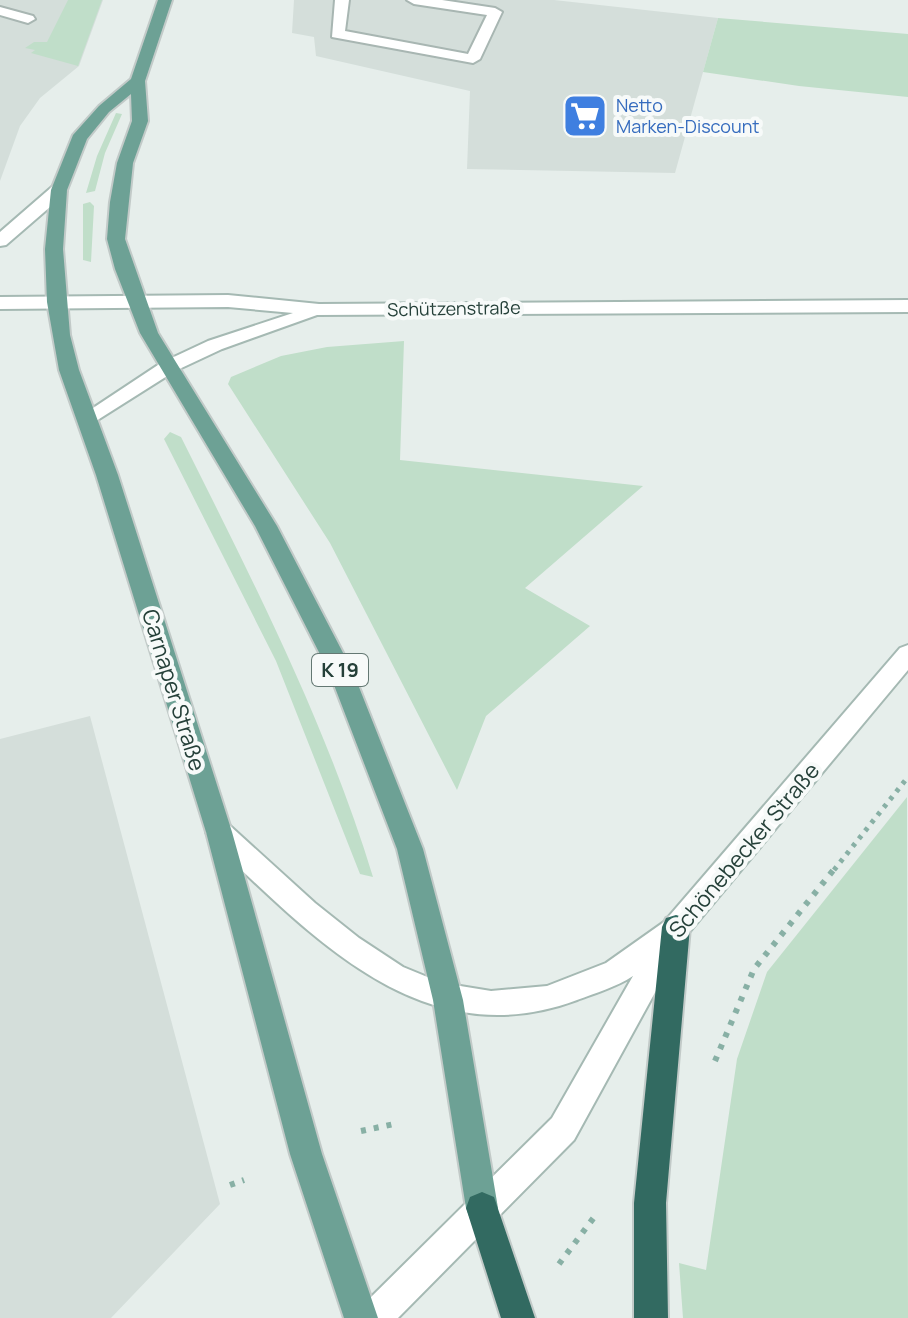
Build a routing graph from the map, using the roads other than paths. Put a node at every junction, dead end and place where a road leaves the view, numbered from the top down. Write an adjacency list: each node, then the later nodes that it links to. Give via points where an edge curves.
1 (165, 0): 6 (main road, K 19)
2 (342, 0): 3 (main road, via 337,34 473,59 495,12)
3 (414, 0)
4 (0, 11): 5 (main road)
5 (28, 19)
6 (138, 81): 7 (main road, Carnaper Straße, via 79,138); 9 (main road, K 19, via 140,121 125,163 116,239)
7 (59, 190): 8 (main road); 10 (main road, Carnaper Straße)
8 (0, 241)
9 (134, 301): 10 (main road, Schützenstraße); 13 (main road, Schützenstraße, via 228,301); 14 (main road, K 19)
10 (56, 302): 11 (main road, Schützenstraße); 15 (main road, Carnaper Straße, via 69,370)
11 (0, 303)
12 (908, 306): 13 (main road, Schützenstraße)
13 (319, 310): 14 (main road)
14 (168, 367): 15 (main road); 19 (main road, K 19, via 266,526 341,672 410,849)
15 (88, 420): 17 (main road, Carnaper Straße)
16 (908, 654): 18 (main road, Schönebecker Straße)
17 (219, 832): 19 (main road, via 325,928 408,986); 21 (main road, Carnaper Straße, via 306,1154)
18 (676, 927): 19 (main road, via 612,975 568,994 494,1006); 20 (main road, Schönebecker Straße, via 563,1129); 24 (highway, via 650,1203)
19 (448, 1000): 20 (main road, K 19)
20 (482, 1208): 22 (main road, Schönebecker Straße); 23 (highway)
21 (361, 1318)
22 (374, 1318)
23 (518, 1318)
24 (651, 1318)

